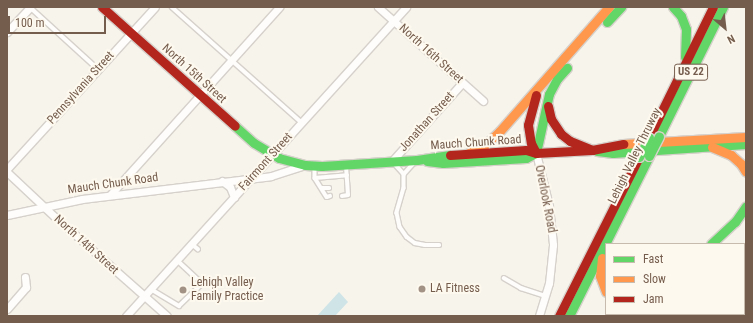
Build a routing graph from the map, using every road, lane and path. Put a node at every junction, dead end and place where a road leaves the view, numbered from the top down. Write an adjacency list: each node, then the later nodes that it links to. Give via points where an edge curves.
1 (30, 7): 14 (street); 18 (lane)
2 (102, 7): 15 (main road, North 15th Street)
3 (155, 7): 15 (street, Pennsylvania Street)
4 (172, 7): 16 (lane)
5 (279, 7): 16 (street)
6 (378, 7): 13 (street, North 16th Street)
7 (406, 7): 13 (street, Fairmont Street)
8 (609, 7): 20 (main road)
9 (621, 7): 22 (main road, via 557,79)
10 (673, 7): 17 (main road, via 681,16 686,29 687,44)
11 (713, 7): 17 (main road, Lehigh Valley Thruway / US 22)
12 (723, 7): 56 (main road, Lehigh Valley Thruway / US 22, bridge)
13 (394, 21): 19 (street, North 16th Street); 24 (street, Fairmont Street)
14 (7, 32)
15 (131, 33): 18 (street, Pennsylvania Street); 21 (main road, North 15th Street)
16 (231, 60): 21 (street); 24 (lane)
17 (683, 68): 72 (main road, Lehigh Valley Thruway / US 22, bridge)
18 (98, 69): 37 (street, Pennsylvania Street)
19 (462, 83): 23 (street, North 16th Street); 33 (street, Jonathan Street)
20 (542, 83): 29 (main road, via 529,119 529,137); 30 (main road, via 491,141)
21 (200, 95): 31 (main road, North 15th Street, via 246,137); 48 (street)
22 (548, 99): 28 (main road, via 549,114 557,130 570,141); 29 (main road)
23 (483, 101)
24 (302, 123): 31 (street, Fairmont Street)
25 (746, 137): 28 (main road, Mauch Chunk Road, via 613,145)
26 (746, 144): 27 (main road, Mauch Chunk Road)
27 (712, 146): 28 (main road, Mauch Chunk Road, via 613,153); 38 (main road, via 731,154)
28 (592, 150): 29 (main road, Mauch Chunk Road)
29 (536, 153): 30 (main road, Mauch Chunk Road, via 526,150); 32 (main road, Mauch Chunk Road, via 526,158 443,163); 67 (street, Overlook Road, via 553,232 553,258)
30 (467, 154): 32 (main road, Mauch Chunk Road)
31 (272, 155): 35 (main road, Mauch Chunk Road); 41 (street, Fairmont Street)
32 (417, 160): 33 (main road, Mauch Chunk Road); 39 (lane)
33 (392, 161): 34 (main road, Mauch Chunk Road); 39 (lane)
34 (346, 164): 36 (main road, Mauch Chunk Road); 40 (lane)
35 (304, 165): 36 (main road, Mauch Chunk Road); 41 (street, Mauch Chunk Road, via 279,174)
36 (315, 166): 42 (lane)
37 (7, 171): 52 (street, North 14th Street)
38 (746, 172)
39 (404, 174): 59 (lane, via 404,188 397,213 400,227 415,243)
40 (347, 175): 42 (lane); 45 (lane)
41 (252, 177): 43 (street, Mauch Chunk Road); 51 (street, Fairmont Street)
42 (315, 178): 46 (lane)
43 (222, 181): 48 (street, Mauch Chunk Road); 51 (street, via 230,187)
44 (342, 187): 45 (lane)
45 (348, 187): 50 (lane, via 348,195)
46 (322, 188): 47 (lane); 49 (lane, via 327,197)
47 (329, 188)
48 (110, 195): 52 (street, Mauch Chunk Road)
49 (330, 196)
50 (342, 196)
51 (234, 197): 61 (street, Fairmont Street, via 195,246)
52 (44, 206): 54 (street, Mauch Chunk Road); 66 (street, North 14th Street)
53 (746, 206): 57 (main road, via 735,222)
54 (7, 215)
55 (746, 221): 58 (main road)
56 (606, 243)
57 (712, 243)
58 (722, 243)
59 (439, 245)
60 (605, 245): 65 (main road, via 600,276); 73 (main road, Lehigh Valley Thruway / US 22)
61 (176, 261): 64 (street, Fairmont Street); 64 (lane, via 202,284 180,306)
62 (25, 277): 68 (street, via 26,287)
63 (504, 278): 67 (lane, via 521,288)
64 (151, 288): 66 (street, Fairmont Street)
65 (605, 289)
66 (145, 296): 69 (street, Fairmont Street); 70 (street, North 14th Street)
67 (546, 296): 71 (street, Overlook Road)
68 (7, 309)
69 (126, 316)
70 (166, 316)
71 (539, 316)
72 (559, 316)
73 (569, 316)

